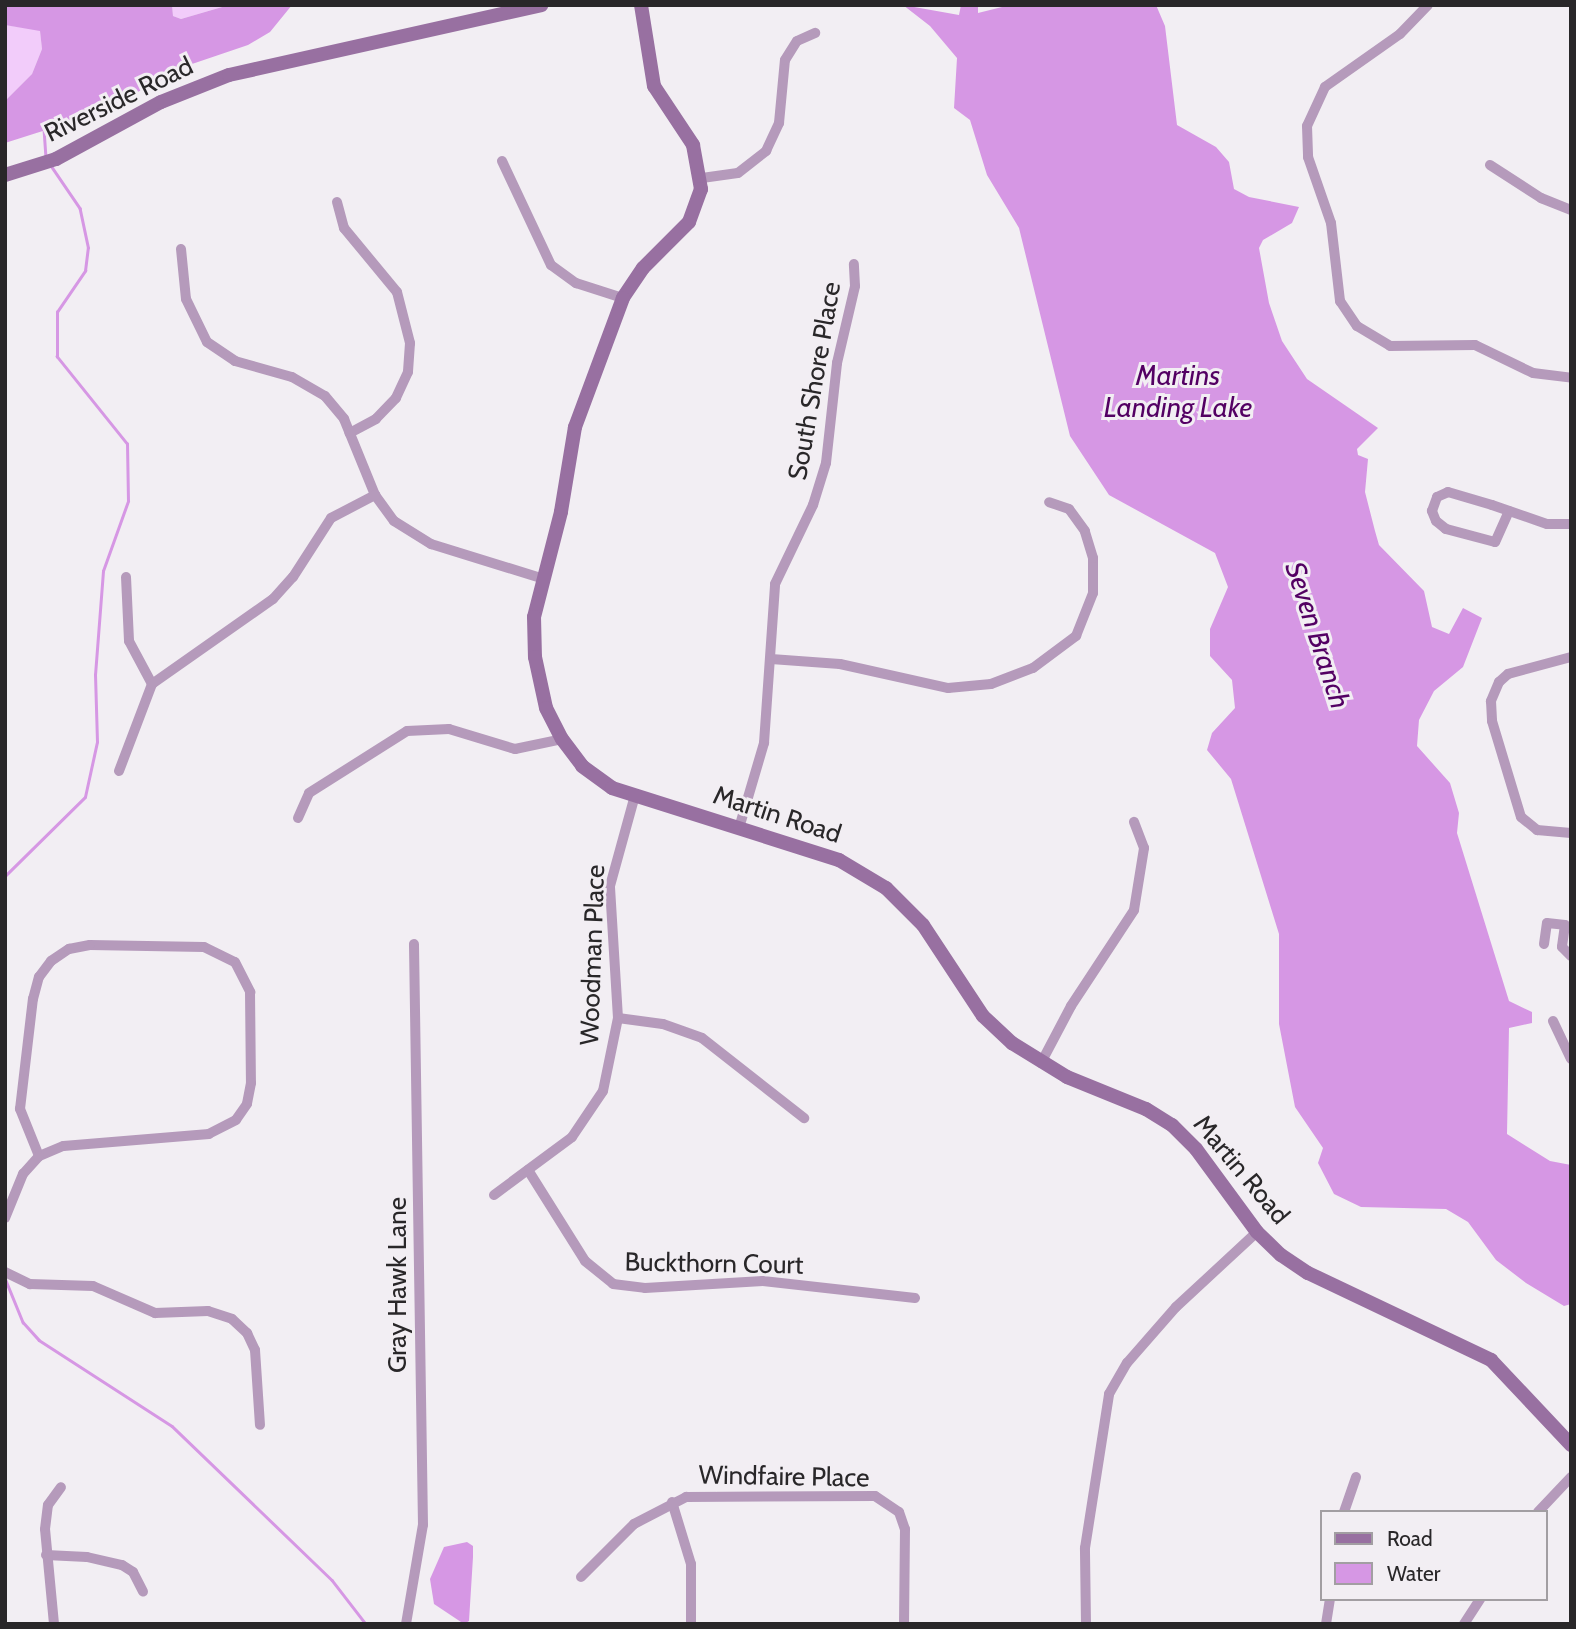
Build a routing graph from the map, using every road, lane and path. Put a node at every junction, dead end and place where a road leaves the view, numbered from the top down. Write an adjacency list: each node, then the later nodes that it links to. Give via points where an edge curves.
1 (541, 5): 7 (street, Riverside Road, via 229,75 160,102 57,159)
2 (641, 5): 8 (street, via 654,86 693,145)
3 (1428, 5): 14 (street, via 1399,34 1325,87 1307,126 1308,157 1331,223 1340,301 1357,326 1390,346 1475,345 1533,373)
4 (815, 33): 8 (street, via 797,41 785,60 779,123 766,151 738,173)
5 (502, 161): 13 (street, via 551,265 576,283)
6 (1490, 165): 10 (street, via 1541,198)
7 (5, 175)
8 (702, 178): 13 (street, Martin Road, via 689,222 643,268)
9 (337, 202): 15 (street, via 344,228 397,292 410,343 408,372 396,398 376,419)
10 (1571, 210)
11 (181, 249): 15 (street, via 186,299 207,342 235,361 312,386 335,406)
12 (853, 264): 23 (street, South Shore Place, via 855,286 837,363 826,463 813,505 775,584)
13 (623, 298): 21 (street, Martin Road, via 575,427 561,512)
14 (1571, 379)
15 (350, 433): 16 (street)
16 (375, 495): 21 (street, via 394,521 419,539); 24 (street, via 331,518 293,577 272,599)
17 (1049, 502): 23 (street, via 1069,509 1085,531 1093,558 1093,593 1076,636 1033,668 991,684 948,688 840,664)
18 (1508, 511): 18 (street, via 1448,492 1437,497 1432,511 1436,522 1446,528 1495,542); 19 (street, via 1547,524)
19 (1571, 524)
20 (126, 577): 24 (street, via 129,641)
21 (541, 578): 25 (street, Martin Road, via 534,617 535,657 546,708)
22 (1571, 657): 31 (street, via 1508,674 1491,701 1492,721 1521,817 1537,830)
23 (771, 659): 30 (street, South Shore Place, via 764,743)
24 (152, 684): 26 (street)
25 (562, 739): 27 (street, Martin Road, via 595,777); 28 (street, via 515,749 449,729 407,731 309,793)
26 (119, 771)
27 (635, 795): 30 (street, Martin Road); 35 (street, Woodman Place, via 610,887)
28 (298, 818)
29 (1134, 822): 39 (street, via 1144,848 1134,909 1071,1006)
30 (739, 828): 39 (street, Martin Road, via 839,860 886,888 923,925 983,1016)
31 (1571, 833)
32 (414, 944): 62 (street, Gray Hawk Lane, via 423,1525)
33 (1544, 944): 34 (street, via 1547,923 1565,925 1562,947)
34 (1571, 956)
35 (618, 1018): 40 (street, via 663,1024 702,1038); 42 (street, Woodman Place, via 603,1091 594,1110 572,1137)
36 (1553, 1021): 37 (street)
37 (1566, 1039): 38 (street)
38 (1571, 1059)
39 (1041, 1063): 45 (street, Martin Road, via 1172,1125 1196,1149)
40 (804, 1118)
41 (40, 1156): 41 (street, via 63,1146 209,1133 236,1120 247,1104 251,1083 250,992 235,962 204,947 90,945 69,949 51,961 39,977 33,999 19,1093 23,1124); 44 (street, via 23,1174)
42 (528, 1170): 43 (street, Woodman Place); 47 (street, Buckthorn Court, via 585,1261 613,1283 645,1288 763,1281)
43 (494, 1195)
44 (5, 1219)
45 (1257, 1232): 49 (street, Martin Road, via 1308,1273 1491,1360); 65 (street, via 1176,1307 1127,1363 1109,1394 1085,1548)
46 (5, 1272): 48 (street, via 47,1287 93,1286 155,1313 208,1311 232,1319 247,1333 255,1350)
47 (915, 1298)
48 (260, 1425)
49 (1571, 1445)
50 (1356, 1477): 54 (street)
51 (1571, 1477): 55 (street)
52 (61, 1487): 56 (street, via 48,1505)
53 (672, 1502): 57 (street, Windfaire Place, via 634,1524); 63 (street, via 691,1564); 64 (street, Windfaire Place, via 710,1494 875,1496 890,1502 905,1529)
54 (1344, 1510)
55 (1540, 1510)
56 (46, 1556): 58 (street, via 87,1557 122,1565 133,1572); 61 (street)
57 (581, 1577)
58 (142, 1592)
59 (1330, 1601): 66 (street)
60 (1479, 1601): 67 (street)
61 (54, 1624)
62 (406, 1624)
63 (691, 1624)
64 (904, 1624)
65 (1086, 1624)
66 (1326, 1624)
67 (1464, 1624)

